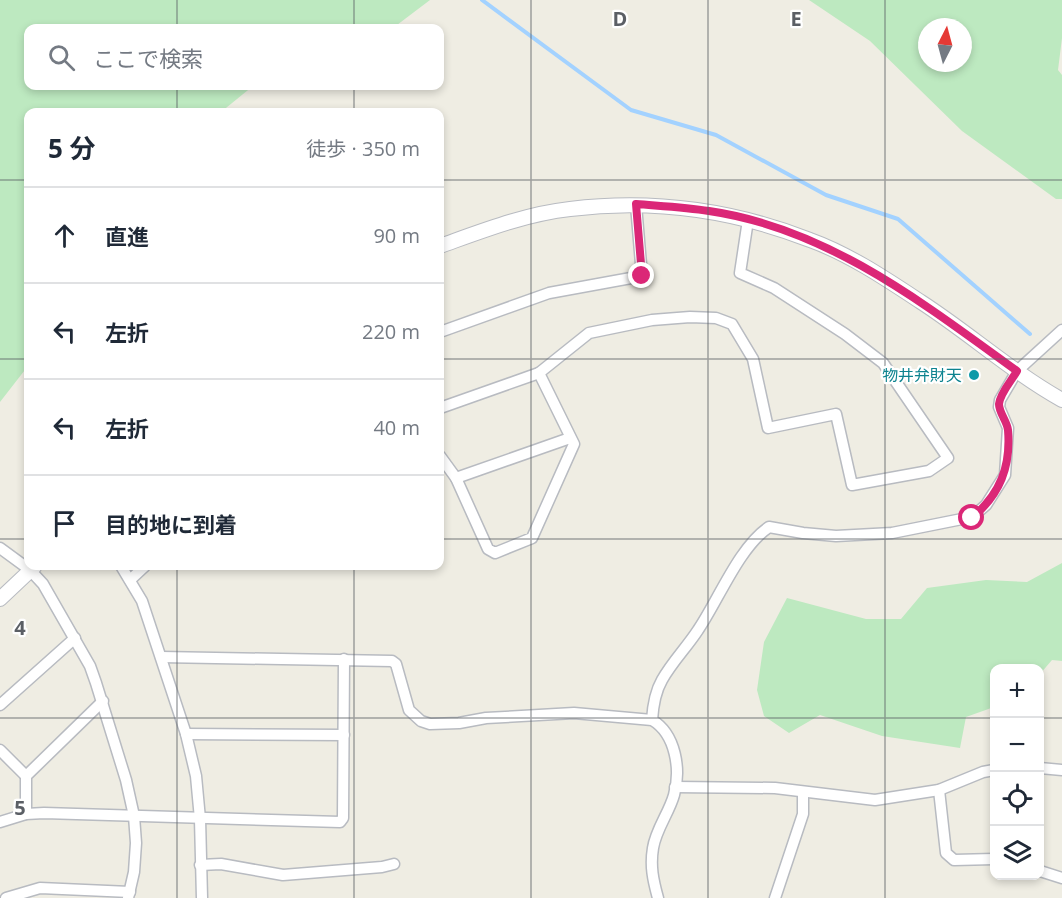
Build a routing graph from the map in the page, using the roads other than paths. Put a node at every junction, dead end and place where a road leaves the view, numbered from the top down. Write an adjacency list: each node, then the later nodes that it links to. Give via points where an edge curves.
1 (636, 204): 2 (street, via 710,211); 3 (street, via 569,209 508,222); 5 (street, via 642,276 549,292)
2 (748, 220): 6 (street, via 812,240 859,264 921,302); 7 (street, via 740,273 774,288 883,363 948,458 929,471 852,485 836,414 768,428 753,359 732,324 717,318 652,320 590,333)
3 (444, 245)
4 (1062, 330): 6 (street)
5 (444, 331)
6 (1017, 371): 8 (street); 26 (street, via 999,407 1008,428 1005,475 986,505 972,518 892,533 836,536 769,527 760,533 731,572 698,630 661,681 653,702)
7 (539, 373): 9 (street); 10 (street)
8 (1062, 400)
9 (444, 407)
10 (570, 438): 12 (street); 12 (street, via 574,444 532,538 495,553 488,549)
11 (444, 462): 12 (street)
12 (456, 478)
13 (0, 548): 14 (street)
14 (24, 563)
15 (31, 570): 20 (street)
16 (34, 570): 21 (street)
17 (124, 570): 19 (street)
18 (141, 570): 19 (street)
19 (130, 580): 22 (street, via 142,601)
20 (0, 599)
21 (75, 638): 24 (street); 25 (street)
22 (161, 657): 23 (street); 27 (street)
23 (345, 659): 26 (street, via 396,664 409,710 430,724 574,713); 28 (street)
24 (103, 701): 33 (street); 38 (street)
25 (0, 705)
26 (652, 720): 34 (street, via 660,724 674,749)
27 (186, 734): 28 (street); 39 (street, via 196,776)
28 (344, 735): 39 (street, via 340,822)
29 (0, 750): 33 (street)
30 (1044, 768): 31 (street)
31 (1062, 770)
32 (990, 771): 35 (street)
33 (26, 776): 37 (street)
34 (675, 787): 36 (street); 49 (street, via 653,846 651,874)
35 (939, 790): 36 (street, via 875,800); 41 (street, via 946,853 954,860)
36 (803, 792): 50 (street, via 802,814)
37 (26, 814): 38 (street); 40 (street)
38 (134, 816): 39 (street); 46 (street, via 136,843)
39 (200, 819): 43 (street)
40 (0, 822)
41 (990, 859)
42 (394, 864): 43 (street, via 283,875 221,864)
43 (200, 865): 48 (street)
44 (1044, 872): 45 (street)
45 (1062, 878)
46 (129, 895): 47 (street, via 40,888)
47 (6, 898)
48 (202, 898)
49 (658, 898)
50 (775, 898)

